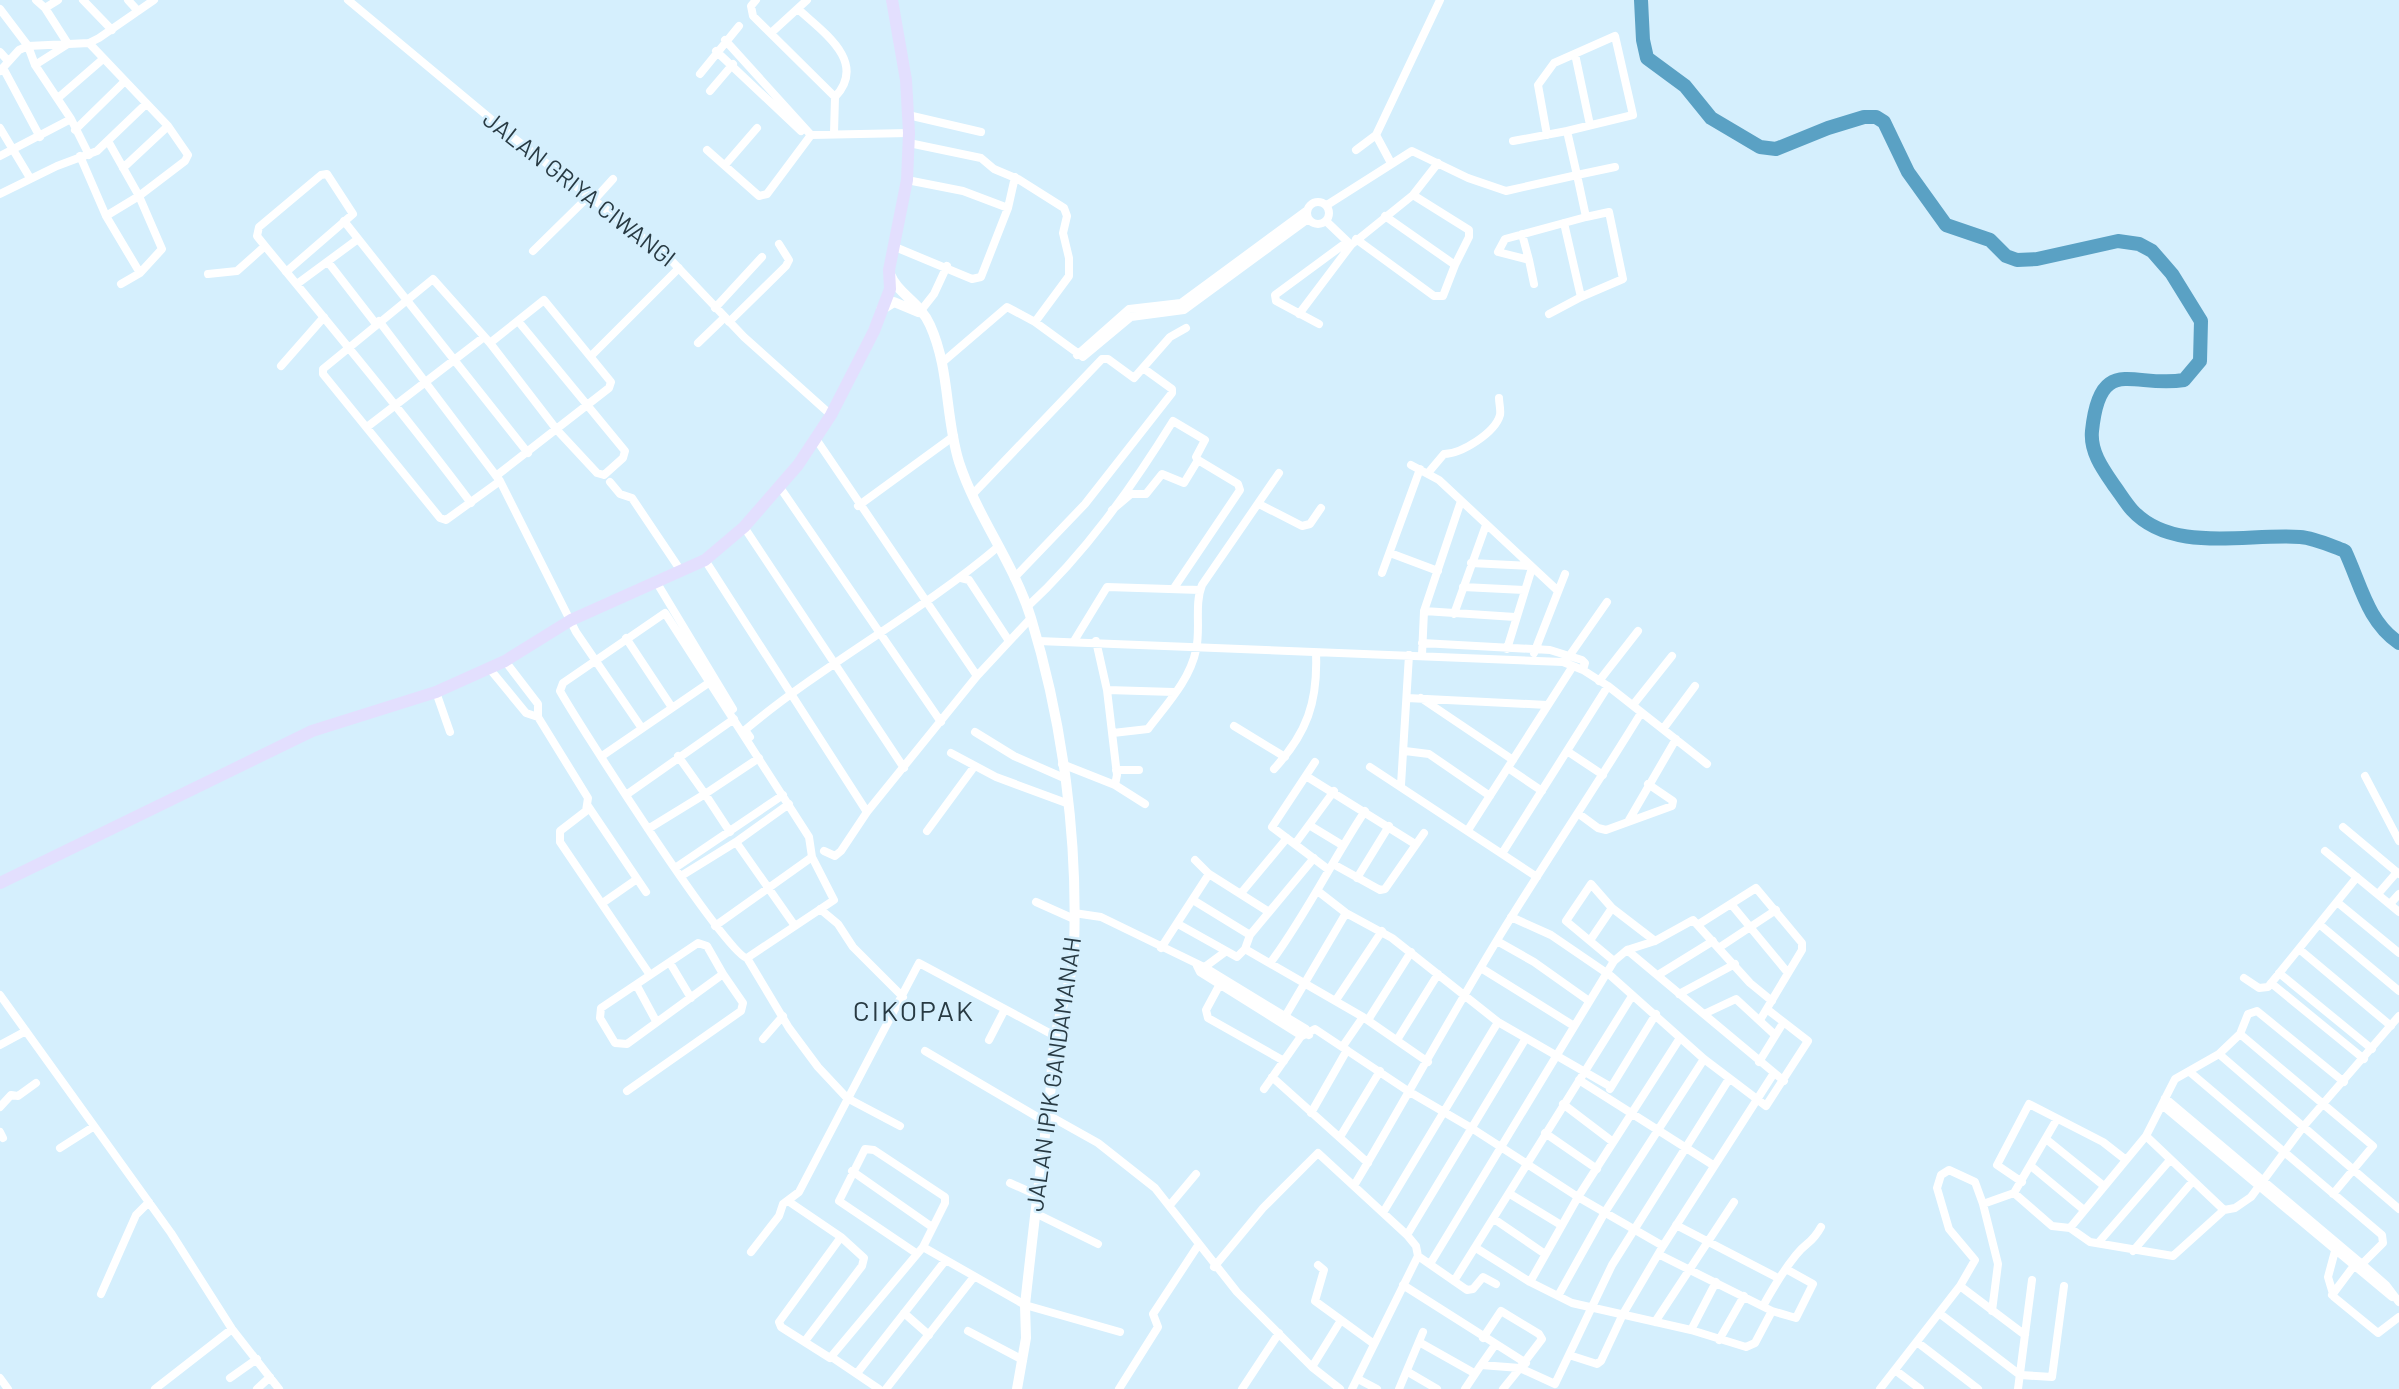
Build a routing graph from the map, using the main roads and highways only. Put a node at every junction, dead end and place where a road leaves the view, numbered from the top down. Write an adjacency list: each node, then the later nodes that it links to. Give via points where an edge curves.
1 (892, 0): 2 (main road, via 906,80 909,138 890,289 831,415 744,527 705,560 571,620 505,661 436,692 312,731)
2 (0, 883)

